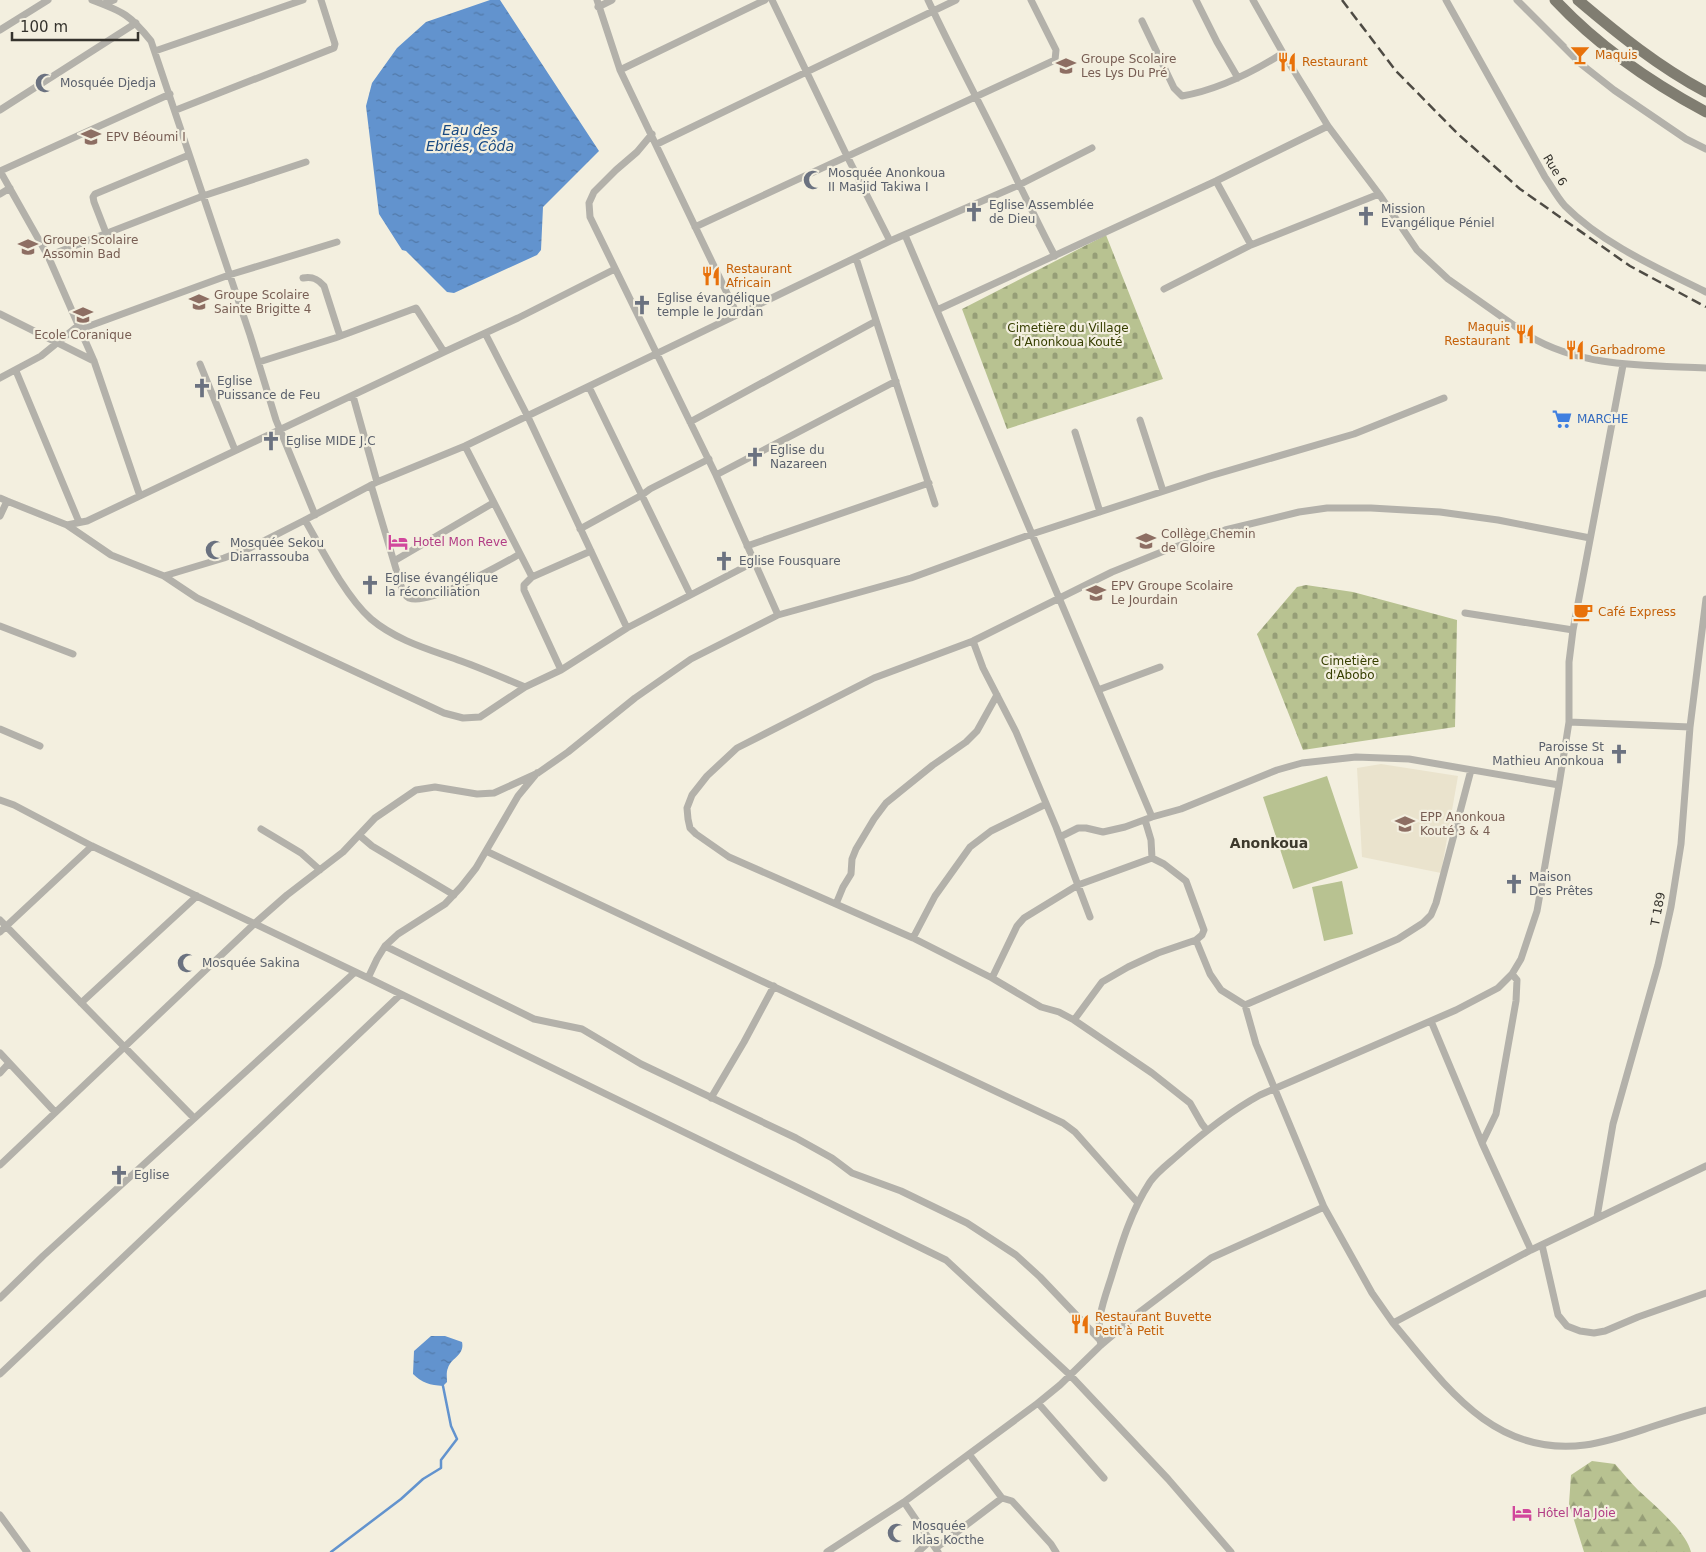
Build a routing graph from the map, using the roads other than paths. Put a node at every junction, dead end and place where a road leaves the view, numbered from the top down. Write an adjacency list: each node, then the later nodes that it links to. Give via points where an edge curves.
1 (48, 0): 23 (street)
2 (92, 0): 19 (street)
3 (114, 0): 19 (street)
4 (303, 0): 24 (street)
5 (321, 0): 33 (street, via 334,48)
6 (612, 0): 18 (street)
7 (765, 0): 26 (street)
8 (772, 0): 27 (street)
9 (928, 0): 20 (street)
10 (956, 0): 20 (street)
11 (1032, 0): 31 (street, via 1056,50 1055,60)
12 (1196, 0): 28 (street)
13 (1253, 0): 25 (street)
14 (1446, 0): 63 (street, Rue 6, via 1565,205 1618,246)
15 (1518, 0): 39 (street, via 1581,64 1607,85 1686,139)
16 (1555, 0): 34 (main road, via 1586,30 1642,74)
17 (1578, 0): 29 (main road, via 1620,35)
18 (597, 3): 26 (street)
19 (103, 4): 22 (street)
20 (933, 11): 27 (street); 31 (street)
21 (1142, 21): 28 (street, via 1174,88 1182,96)
22 (136, 23): 24 (street); 32 (street)
23 (0, 30)
24 (155, 51): 30 (street)
25 (1283, 53): 28 (street); 35 (street)
26 (620, 70): 36 (street)
27 (805, 71): 37 (street); 41 (street)
28 (1238, 78)
29 (1706, 92)
30 (170, 94): 33 (street); 43 (street)
31 (974, 96): 41 (street); 45 (street)
32 (0, 110)
33 (176, 110): 40 (street)
34 (1706, 112)
35 (1328, 126): 44 (street); 48 (street)
36 (652, 134): 37 (street); 59 (street, via 594,192 589,203 590,217)
37 (657, 144): 50 (street)
38 (1092, 148): 45 (street)
39 (1706, 148)
40 (189, 155): 49 (street); 51 (street, via 95,194 94,202)
41 (846, 156): 50 (street); 54 (street)
42 (306, 162): 49 (street)
43 (0, 171): 46 (street)
44 (1216, 181): 55 (street); 57 (street)
45 (1020, 184): 52 (street); 57 (street)
46 (10, 188): 47 (street); 56 (street)
47 (0, 194)
48 (1379, 194): 55 (street); 77 (street, via 1424,258 1448,279 1529,336 1595,361)
49 (203, 196): 51 (street); 60 (street)
50 (695, 227): 66 (street)
51 (106, 233): 56 (street)
52 (905, 235): 54 (street); 64 (street)
53 (336, 242): 60 (street)
54 (890, 242): 58 (street)
55 (1252, 245): 62 (street)
56 (48, 256): 68 (street)
57 (1055, 256): 64 (street)
58 (856, 258): 66 (street); 67 (street)
59 (615, 269): 69 (street); 73 (street)
60 (229, 275): 68 (street); 75 (street)
61 (303, 278): 70 (street, via 319,280 324,286)
62 (1164, 289)
63 (1706, 292)
64 (937, 310): 110 (street)
65 (0, 314): 71 (street)
66 (737, 314): 73 (street)
67 (876, 321): 81 (street); 87 (street)
68 (80, 327): 71 (street); 74 (street)
69 (485, 333): 72 (street); 85 (street)
70 (340, 336): 72 (street, via 416,308); 75 (street)
71 (56, 342): 74 (street); 79 (street, via 41,356)
72 (444, 352): 83 (street)
73 (657, 354): 82 (street); 87 (street)
74 (94, 360): 98 (street)
75 (259, 362): 88 (street)
76 (200, 364): 91 (street)
77 (1623, 365): 78 (street); 111 (street)
78 (1706, 368)
79 (16, 371): 80 (street); 107 (street)
80 (0, 378)
81 (896, 381): 93 (street); 94 (street)
82 (589, 387): 85 (street); 97 (street)
83 (353, 396): 88 (street); 95 (street)
84 (1444, 398): 96 (street, via 1354,434)
85 (528, 417): 90 (street); 109 (street)
86 (1140, 420): 96 (street)
87 (690, 422): 92 (street)
88 (279, 429): 91 (street); 104 (street)
89 (1075, 432): 103 (street)
90 (465, 446): 95 (street); 101 (street)
91 (235, 450): 98 (street)
92 (708, 459): 93 (street); 97 (street)
93 (716, 475): 112 (street)
94 (929, 483): 102 (street); 112 (street)
95 (374, 484): 104 (street); 115 (street)
96 (1163, 491): 103 (street)
97 (642, 495): 109 (street); 119 (street)
98 (140, 496): 107 (street)
99 (0, 498): 100 (street)
100 (7, 501): 105 (street); 108 (street)
101 (493, 503): 114 (street); 115 (street)
102 (935, 504)
103 (1100, 512): 110 (street)
104 (314, 515): 106 (street)
105 (0, 516)
106 (305, 520): 117 (street, via 250,548); 131 (street, via 358,606 372,620 408,642)
107 (79, 522): 108 (street)
108 (67, 525): 117 (street, via 111,555)
109 (580, 529): 113 (street)
110 (1032, 534): 120 (street); 123 (street, via 911,578)
111 (1590, 538): 120 (street, via 1440,512 1327,508 1224,530 1194,540 1112,572); 126 (street)
112 (747, 546): 116 (street)
113 (591, 551): 118 (street); 125 (street)
114 (520, 554): 115 (street, via 478,577 420,598 409,598 404,594); 118 (street)
115 (394, 561)
116 (754, 562): 119 (street); 123 (street)
117 (164, 576): 131 (street, via 197,598 444,713 463,718 480,717)
118 (532, 577): 130 (street, via 524,585 524,590)
119 (690, 594): 125 (street)
120 (1059, 599): 127 (street); 132 (street)
121 (1706, 599): 135 (street, T 189)
122 (1466, 613): 126 (street)
123 (778, 615): 139 (street, via 691,659)
124 (0, 626): 128 (street)
125 (627, 628): 130 (street)
126 (1573, 630): 134 (street)
127 (973, 641): 133 (street); 154 (street, via 874,678 737,748 692,795 688,808 690,828 708,844 729,857)
128 (73, 654)
129 (1160, 667): 132 (street)
130 (561, 670): 131 (street)
131 (526, 687)
132 (1098, 690): 143 (street)
133 (997, 695): 142 (street); 154 (street, via 977,732 886,803 856,849 851,874)
134 (1568, 722): 135 (street); 140 (street)
135 (1690, 727): 187 (street, T 189, via 1681,844 1671,907 1613,1124)
136 (0, 729): 137 (street)
137 (40, 746)
138 (1471, 770): 140 (street); 143 (street, via 1409,759 1372,757 1302,763 1181,809); 170 (street, via 1448,863 1431,915 1398,939)
139 (538, 773): 145 (street, via 494,793 477,794 435,787 416,790 375,818); 148 (street, via 518,796)
140 (1559, 785): 164 (street, via 1537,911 1521,959)
141 (0, 800): 147 (street)
142 (1046, 804): 146 (street); 160 (street, via 991,831 970,847 935,896)
143 (1148, 818): 146 (street, via 1111,831 1078,828); 149 (street)
144 (261, 829): 150 (street, via 301,853)
145 (359, 835): 150 (street); 152 (street)
146 (1060, 838): 151 (street)
147 (92, 846): 153 (street); 158 (street)
148 (486, 851): 152 (street); 167 (street)
149 (1152, 858): 151 (street); 161 (street, via 1186,881 1204,930)
150 (320, 870): 157 (street)
151 (1078, 886): 155 (street); 166 (street, via 1024,918)
152 (454, 895): 162 (street)
153 (197, 896): 157 (street); 169 (street)
154 (836, 904): 160 (street)
155 (1090, 917)
156 (0, 920): 158 (street)
157 (254, 924): 163 (street); 173 (street)
158 (6, 926): 159 (street); 169 (street)
159 (0, 932)
160 (912, 938): 166 (street)
161 (1196, 940): 170 (street, via 1210,974 1221,990); 171 (street, via 1121,970 1102,982)
162 (385, 946): 165 (street); 178 (street, via 534,1019 582,1029 641,1064)
163 (354, 972): 165 (street); 180 (street)
164 (1512, 974): 172 (street, via 1498,988); 182 (street, via 1517,980 1516,1001 1496,1114)
165 (368, 978): 168 (street)
166 (992, 978): 171 (street, via 1040,1007)
167 (774, 986): 178 (street); 185 (street, via 1063,1123)
168 (400, 995): 194 (street); 195 (street, via 946,1260)
169 (81, 1004): 173 (street)
170 (1245, 1005): 177 (street, via 1256,1044)
171 (1074, 1020): 181 (street, via 1190,1103)
172 (1431, 1021): 177 (street); 182 (street)
173 (124, 1047): 179 (street); 180 (street)
174 (0, 1053): 175 (street)
175 (10, 1063): 176 (street); 179 (street)
176 (0, 1073)
177 (1275, 1088): 181 (street, via 1237,1107); 186 (street)
178 (711, 1098): 193 (street, via 796,1138 852,1173 900,1191 967,1223 1016,1255)
179 (56, 1112): 183 (street)
180 (194, 1118): 191 (street)
181 (1206, 1130): 185 (street, via 1151,1181)
182 (1482, 1143): 189 (street)
183 (0, 1165)
184 (1706, 1166): 187 (street)
185 (1138, 1203): 193 (street, via 1098,1320)
186 (1324, 1207): 192 (street, via 1372,1293); 193 (street, via 1211,1258)
187 (1597, 1217): 188 (street)
188 (1542, 1245): 189 (street); 190 (street, via 1558,1315 1566,1326 1580,1331 1605,1331)
189 (1531, 1250): 192 (street)
190 (1706, 1293)
191 (0, 1298)
192 (1393, 1323): 197 (street, via 1450,1392 1481,1419 1515,1438 1560,1446 1584,1445 1611,1440)
193 (1100, 1342): 195 (street)
194 (0, 1374)
195 (1070, 1376): 196 (street); 209 (street, via 1168,1479)
196 (1038, 1403): 198 (street); 199 (street)
197 (1706, 1410)
198 (969, 1454): 200 (street); 201 (street)
199 (1104, 1478)
200 (1002, 1498): 204 (street); 208 (street, via 1012,1501)
201 (904, 1502): 203 (street); 206 (street)
202 (0, 1514): 205 (street)
203 (930, 1541): 204 (street); 207 (street)
204 (937, 1550)
205 (27, 1552)
206 (827, 1552)
207 (918, 1552)
208 (1056, 1552)
209 (1231, 1552)

